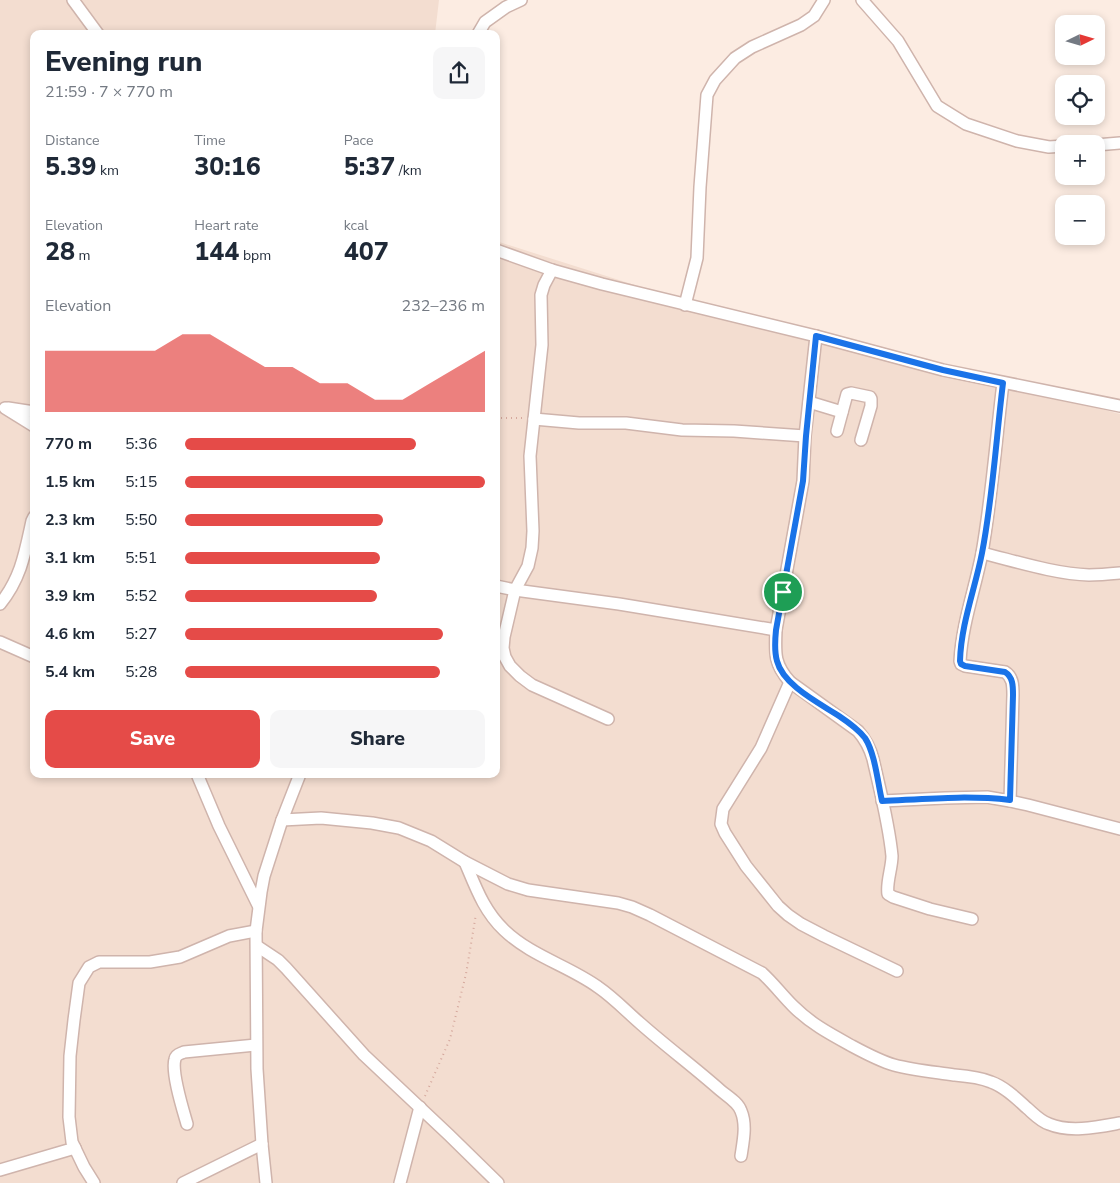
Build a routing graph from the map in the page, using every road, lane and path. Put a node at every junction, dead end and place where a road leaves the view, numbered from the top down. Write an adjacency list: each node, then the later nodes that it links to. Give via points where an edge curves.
1 (73, 0): 5 (street)
2 (521, 0): 6 (street, via 485,22)
3 (824, 0): 12 (street, via 814,16 801,25 735,58 715,80 707,95 697,258)
4 (862, 0): 9 (street, via 898,41 937,106 966,124 1017,141)
5 (95, 30)
6 (480, 30)
7 (1120, 144): 8 (street)
8 (1105, 145)
9 (1055, 147)
10 (500, 251): 11 (street)
11 (552, 270): 12 (street); 21 (street, via 541,295 542,345)
12 (685, 305): 13 (street)
13 (816, 336): 14 (street); 15 (street)
14 (1003, 383): 16 (street); 27 (street)
15 (809, 402): 19 (street); 24 (street)
16 (1120, 406)
17 (2, 408): 18 (street); 22 (street)
18 (30, 412)
19 (842, 412): 23 (street); 25 (street, via 848,393 870,397 871,406)
20 (500, 418): 21 (path)
21 (534, 418): 24 (street); 30 (street, via 530,456 532,548 528,566)
22 (30, 424)
23 (837, 431)
24 (806, 436): 32 (street, via 803,481)
25 (861, 440)
26 (30, 531): 31 (street, via 20,570)
27 (982, 553): 28 (street, via 1069,573); 39 (street, via 962,638 960,661 965,666 1005,672 1011,679)
28 (1120, 573)
29 (500, 587): 30 (street)
30 (515, 590): 32 (street); 36 (street, via 503,648 510,666 532,685)
31 (0, 604)
32 (776, 630): 35 (street, via 777,662)
33 (0, 642): 34 (street)
34 (30, 655)
35 (790, 682): 40 (street, via 848,722 865,738); 49 (street, via 760,748 723,809 721,824 746,866 788,915)
36 (608, 719)
37 (199, 778): 45 (street)
38 (298, 778): 41 (street)
39 (1010, 800): 40 (street, via 964,797); 42 (street)
40 (882, 801): 46 (street, via 892,856 888,894)
41 (282, 820): 43 (street, via 321,818 398,828 431,841); 45 (street, via 264,876)
42 (1120, 829)
43 (465, 862): 44 (street); 52 (street, via 508,884 528,890 618,903 650,915 762,973 792,1005 821,1029 892,1065 992,1082 1040,1119 1064,1128)
44 (479, 894): 51 (path, via 466,974 450,1039); 56 (street, via 485,908 506,932 598,987 735,1102 743,1120)
45 (259, 906): 47 (street)
46 (972, 919)
47 (256, 931): 48 (street); 55 (street, via 229,936 180,957 150,962 99,962 89,967 79,983 70,1056 69,1116)
48 (257, 946): 50 (street); 51 (street, via 278,960 364,1055)
49 (897, 971)
50 (256, 1045): 53 (street, via 177,1055 174,1059 175,1075); 54 (street)
51 (420, 1108): 61 (street); 62 (street)
52 (1120, 1123)
53 (187, 1124)
54 (262, 1144): 59 (street); 60 (street)
55 (75, 1148): 57 (street); 58 (street)
56 (741, 1156)
57 (0, 1170)
58 (94, 1183)
59 (183, 1183)
60 (266, 1183)
61 (400, 1183)
62 (498, 1183)

